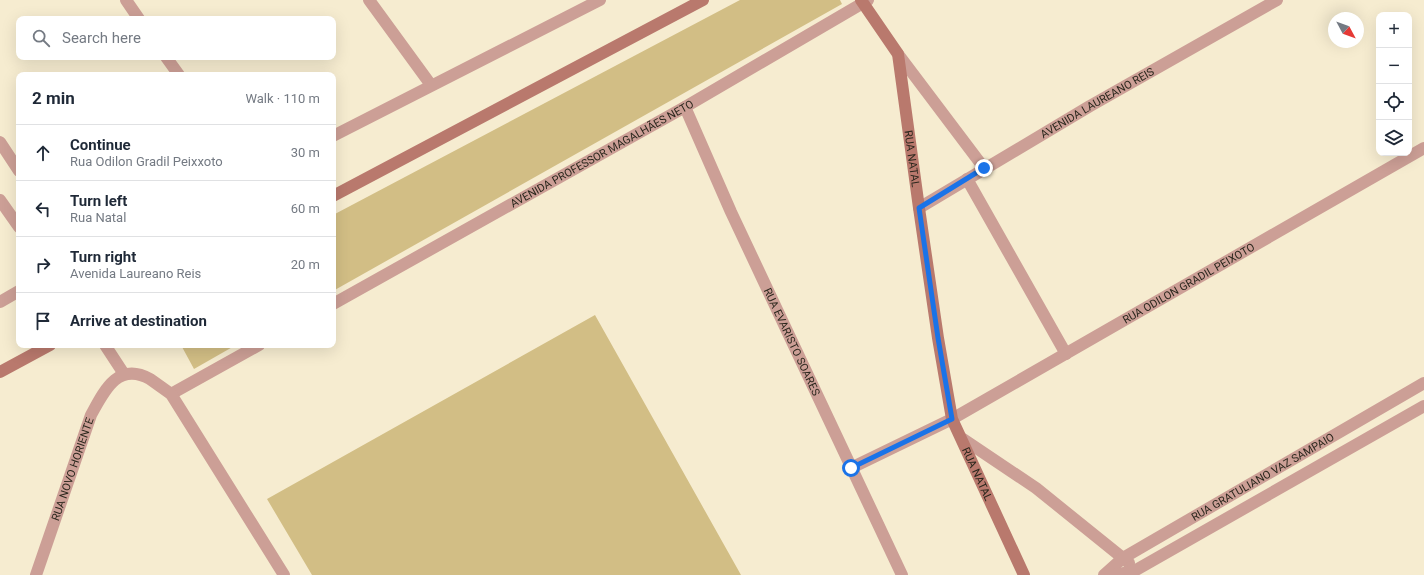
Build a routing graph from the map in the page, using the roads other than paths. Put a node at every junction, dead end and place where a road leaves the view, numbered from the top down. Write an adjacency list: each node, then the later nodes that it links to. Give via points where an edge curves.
1 (126, 0): 7 (street)
2 (369, 0): 11 (street)
3 (600, 0): 11 (street)
4 (703, 0): 19 (street)
5 (1277, 0): 17 (street, AVENIDA LAUREANO REIS)
6 (864, 1): 8 (street, RUA NATAL); 12 (street, AVENIDA PROFESSOR MAGALHÃES NETO)
7 (137, 16)
8 (898, 54): 17 (street); 21 (street, RUA NATAL)
9 (168, 60): 10 (street)
10 (176, 72)
11 (431, 86): 13 (street)
12 (685, 107): 25 (street, AVENIDA PROFESSOR MAGALHÃES NETO); 39 (street, RUA EVARISTO SOARES, via 731,212)
13 (336, 134)
14 (0, 142): 16 (street)
15 (1424, 148): 29 (street, RUA ODILON GRADIL PEIXOTO)
16 (16, 166)
17 (984, 168): 18 (street, AVENIDA LAUREANO REIS)
18 (967, 179): 21 (street, AVENIDA LAUREANO REIS); 29 (street)
19 (336, 194)
20 (0, 200): 22 (street)
21 (919, 208): 37 (street, RUA NATAL)
22 (16, 223)
23 (16, 293): 24 (street)
24 (0, 302)
25 (336, 302)
26 (44, 348): 30 (street)
27 (107, 348): 31 (street)
28 (254, 348): 33 (street)
29 (1066, 354): 37 (street, RUA ODILON GRADIL PEIXOTO)
30 (0, 372)
31 (124, 374): 33 (street, via 140,375 150,379); 42 (street, RUA NOVO HORIENTE, via 104,391 91,415)
32 (1424, 384): 34 (street, RUA GRATULIANO VAZ SAMPAIO)
33 (171, 394): 43 (street)
34 (1393, 401): 36 (street); 40 (street, RUA GRATULIANO VAZ SAMPAIO)
35 (1424, 406): 36 (street, RUA GRATULIANO VAZ SAMPAIO)
36 (1403, 418): 41 (street, RUA GRATULIANO VAZ SAMPAIO)
37 (952, 419): 38 (street, RUA NATAL); 39 (street, RUA ODILON GRADIL PEIXOTO)
38 (963, 439): 40 (street, via 1036,488); 45 (street, RUA NATAL)
39 (851, 468): 44 (street, RUA EVARISTO SOARES)
40 (1123, 558): 41 (street); 46 (street, RUA GRATULIANO VAZ SAMPAIO)
41 (1136, 570): 47 (street, RUA GRATULIANO VAZ SAMPAIO)
42 (36, 575)
43 (284, 575)
44 (902, 575)
45 (1024, 575)
46 (1104, 575)
47 (1115, 575)

